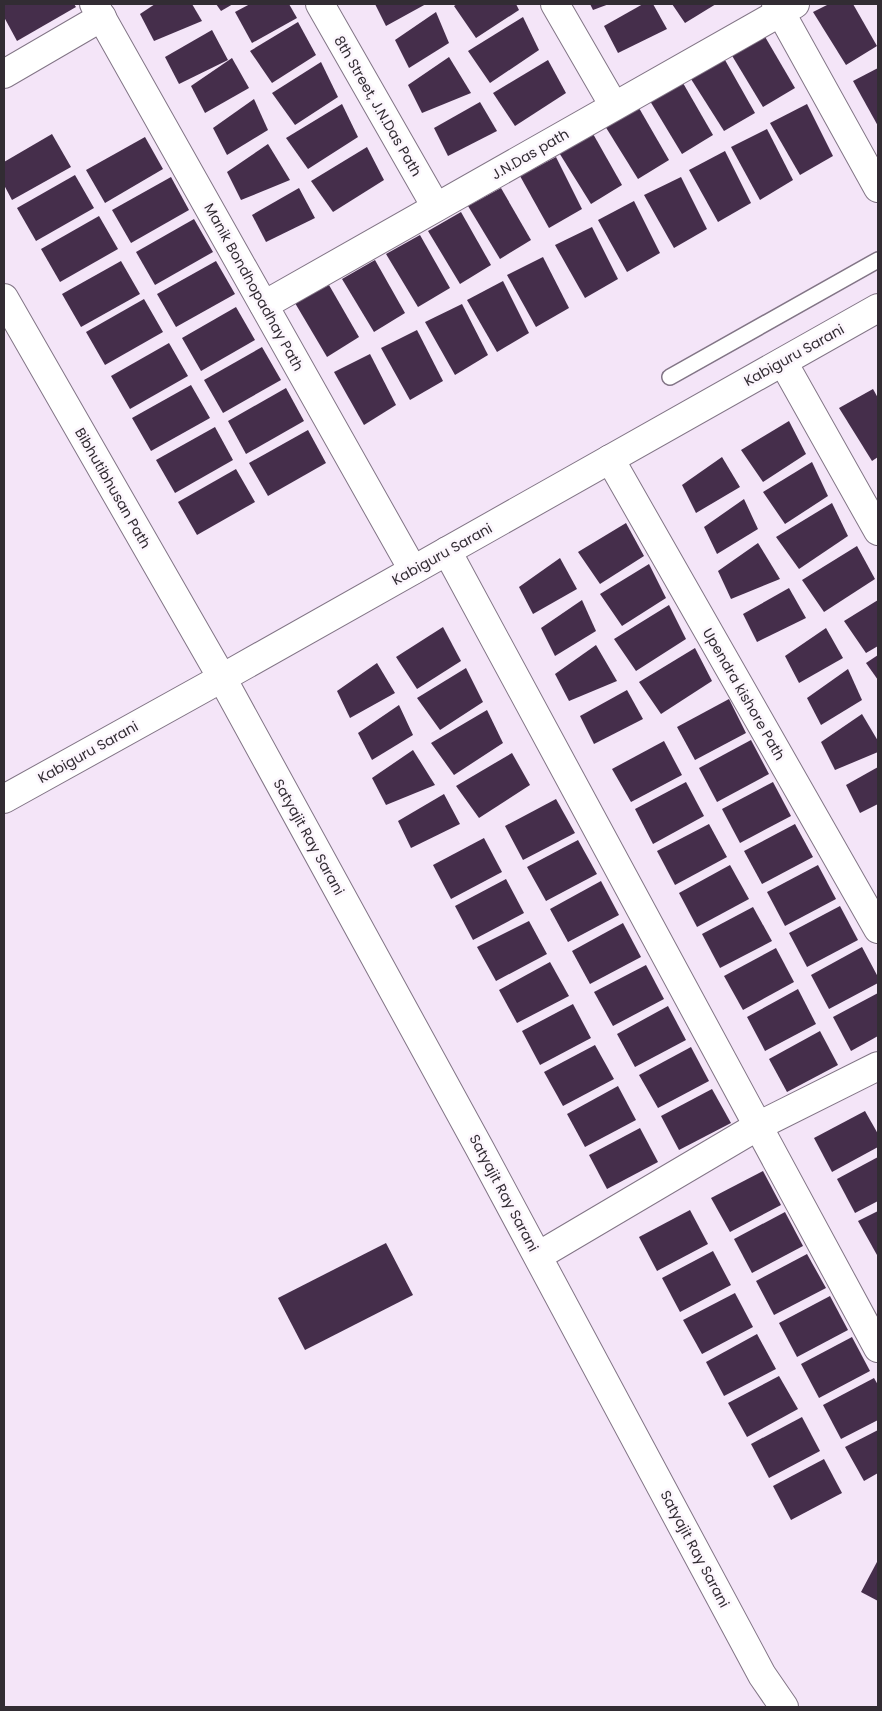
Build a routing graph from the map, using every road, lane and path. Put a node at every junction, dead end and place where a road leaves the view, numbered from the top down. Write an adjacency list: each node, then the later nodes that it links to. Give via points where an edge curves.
1 (320, 4): 8 (street, 8th Street, J.N.Das Path)
2 (556, 4): 6 (street)
3 (784, 7): 6 (street, J.N.Das path); 7 (street)
4 (98, 10): 5 (street); 11 (street, Manik Bondhopadhay Path)
5 (4, 74)
6 (614, 106): 8 (street, J.N.Das path)
7 (878, 188)
8 (436, 207): 11 (street, J.N.Das path)
9 (878, 260): 14 (lane)
10 (4, 298): 19 (street, Bibhutibhusan Path)
11 (264, 305): 18 (street, Manik Bondhopadhay Path)
12 (878, 308): 13 (street, Kabiguru Sarani)
13 (783, 362): 15 (street, Kabiguru Sarani); 16 (street)
14 (670, 377)
15 (610, 458): 17 (street, Kabiguru Sarani); 21 (street, Upendra kishore Path)
16 (878, 531)
17 (447, 551): 18 (street, Kabiguru Sarani); 23 (street)
18 (414, 570): 19 (street, Kabiguru Sarani)
19 (222, 678): 20 (street, Kabiguru Sarani); 24 (street, Satyajit Ray Sarani)
20 (4, 799)
21 (878, 929)
22 (878, 1066): 23 (street)
23 (758, 1126): 24 (street); 25 (street)
24 (538, 1256): 26 (street, Satyajit Ray Sarani, via 762,1675)
25 (878, 1348)
26 (784, 1707)

